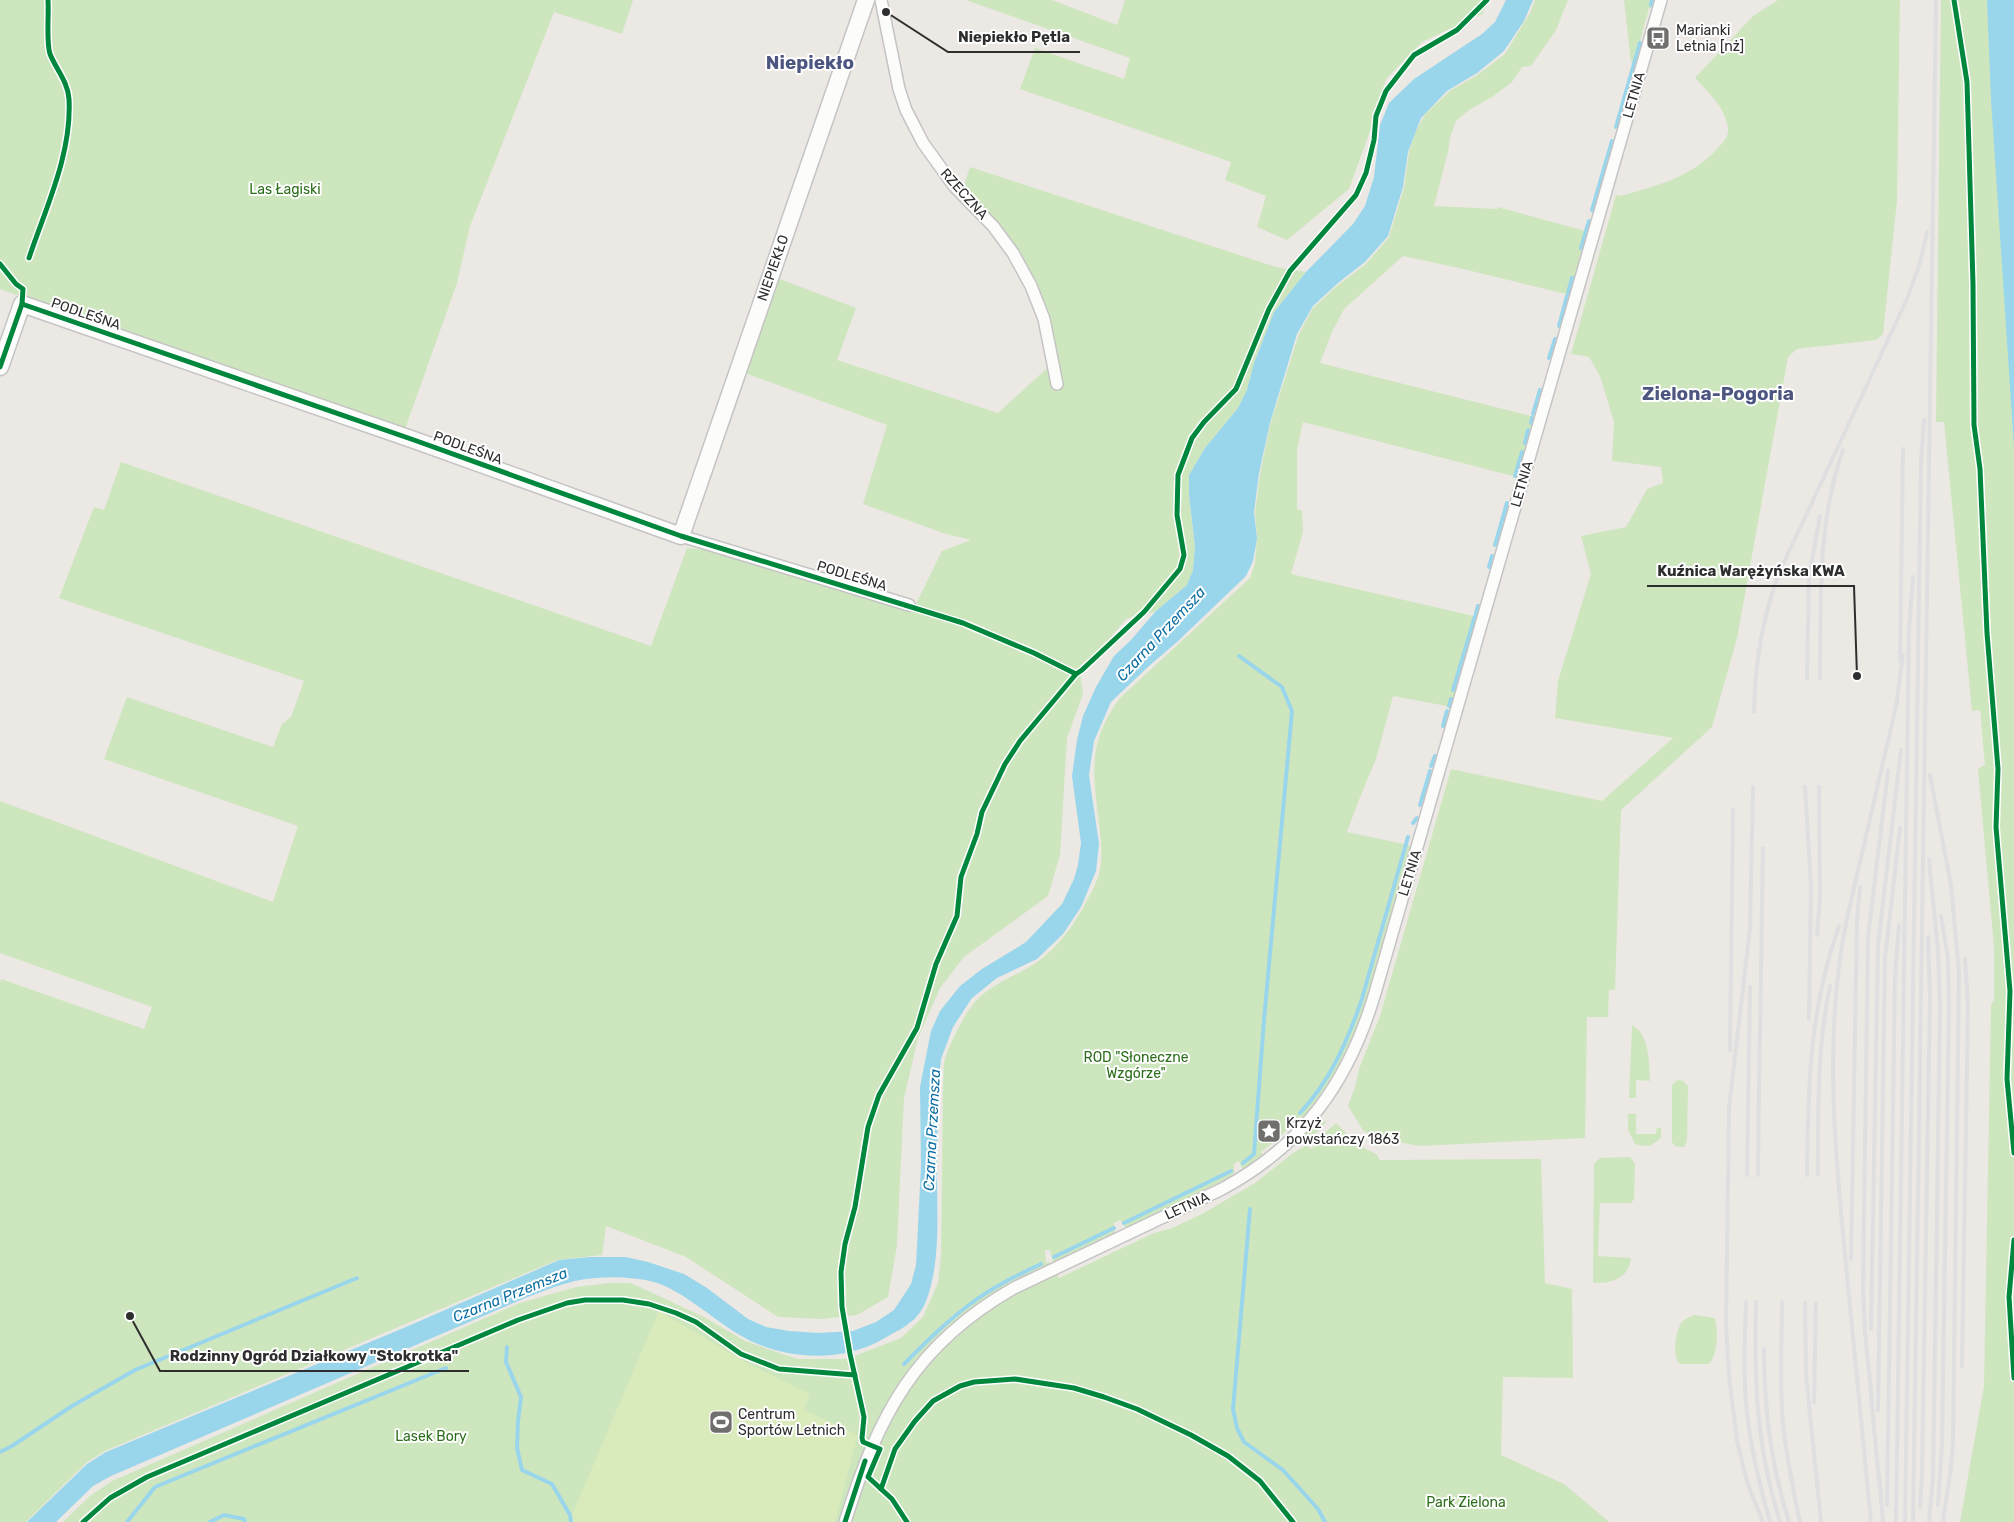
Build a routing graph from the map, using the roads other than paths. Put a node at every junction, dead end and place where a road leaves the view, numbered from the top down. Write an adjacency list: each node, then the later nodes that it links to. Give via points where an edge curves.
1 (866, 0): 6 (street, NIEPIEKŁO)
2 (881, 0): 5 (street, RZECZNA, via 906,110 944,173 992,226 1031,286 1044,319)
3 (1661, 0): 8 (street, LETNIA, via 1375,993 1350,1061 1327,1099 1306,1123 1254,1170 1222,1189 1014,1288 982,1307 956,1328 922,1363 890,1410 868,1454)
4 (0, 367): 6 (street, PODLEŚNA, via 22,304)
5 (1057, 384)
6 (680, 536): 7 (street, PODLEŚNA)
7 (909, 605)
8 (845, 1522)

